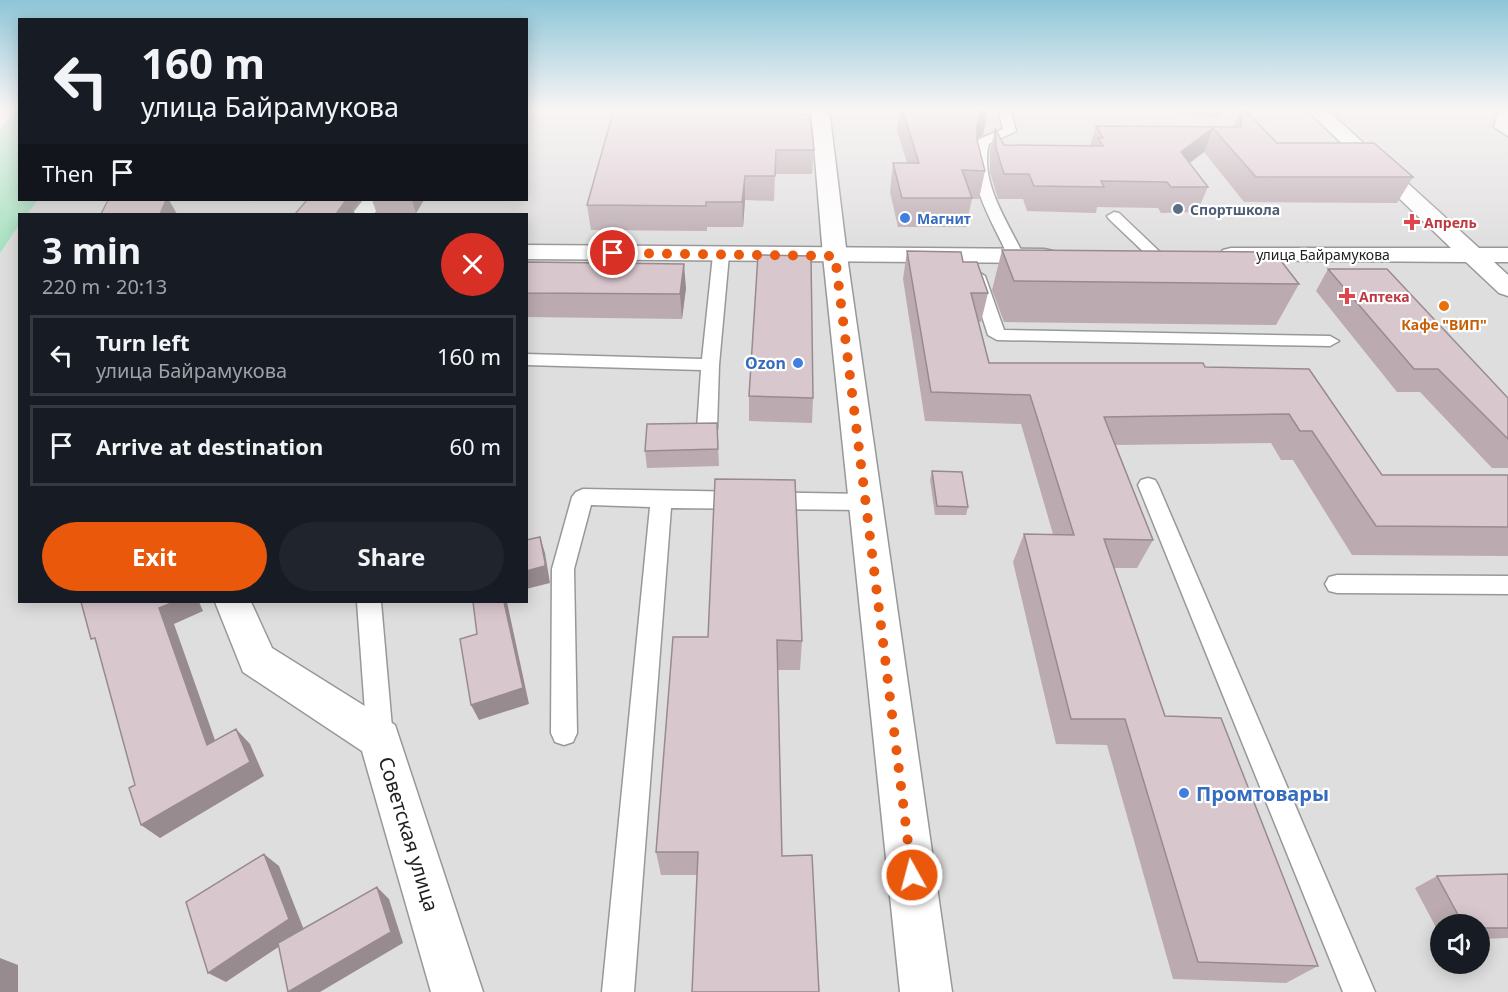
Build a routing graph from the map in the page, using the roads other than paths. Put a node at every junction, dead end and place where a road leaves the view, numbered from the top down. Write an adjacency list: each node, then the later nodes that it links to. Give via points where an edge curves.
1 (825, 155): 15 (street)
2 (979, 155): 17 (lane, via 981,179)
3 (1365, 155): 8 (street)
4 (373, 201): 5 (street)
5 (364, 213)
6 (1114, 216): 12 (lane)
7 (528, 252): 9 (street)
8 (1471, 254): 13 (street, улица Байрамукова); 14 (street, улица Байрамукова); 18 (street)
9 (721, 255): 15 (street); 21 (lane)
10 (1062, 255): 17 (street)
11 (1120, 255): 12 (street)
12 (1166, 255)
13 (1213, 255)
14 (1508, 255)
15 (835, 256): 16 (street); 25 (street)
16 (970, 256): 17 (street); 19 (lane, via 997,335)
17 (1016, 256)
18 (1508, 288)
19 (1330, 340)
20 (528, 360): 21 (lane)
21 (710, 365): 22 (lane)
22 (707, 429)
23 (1148, 485): 35 (lane)
24 (661, 500): 25 (lane); 30 (lane, via 583,496 563,569); 33 (lane)
25 (865, 502): 34 (street)
26 (1337, 584): 27 (lane)
27 (1508, 585)
28 (233, 603): 31 (street, Советская улица, via 257,660)
29 (369, 603): 31 (lane)
30 (564, 733)
31 (380, 739): 32 (street, Советская улица)
32 (457, 992)
33 (618, 992)
34 (926, 992)
35 (1359, 992)

